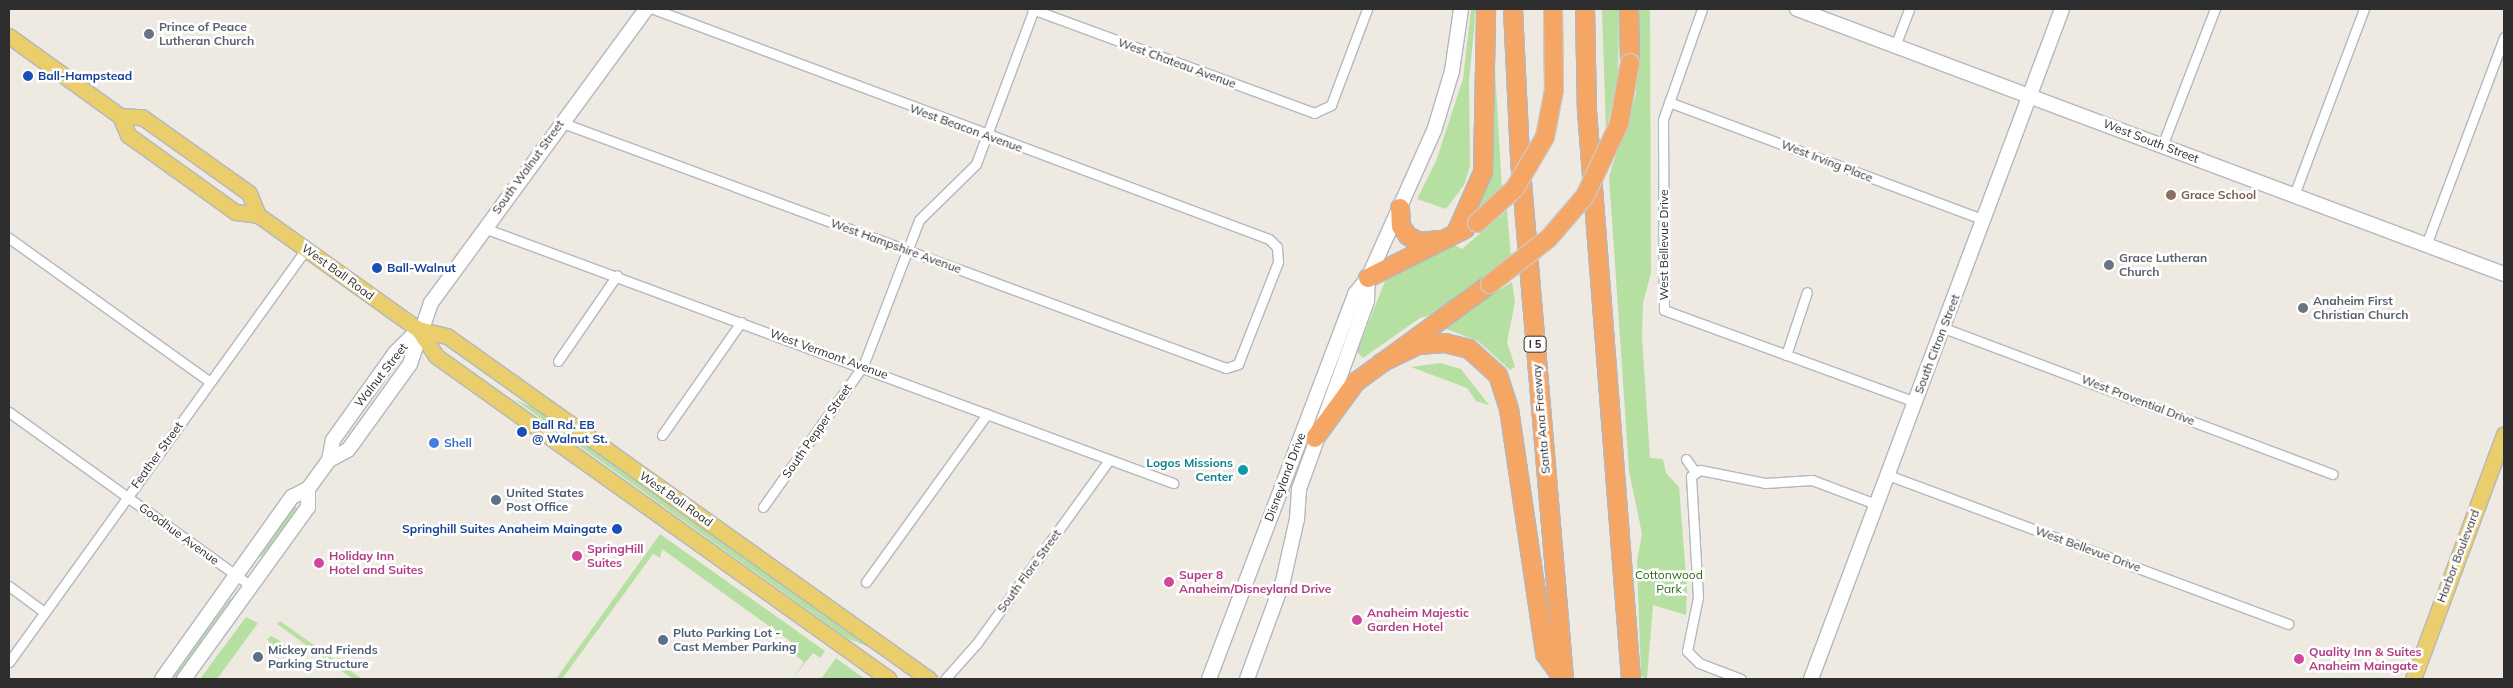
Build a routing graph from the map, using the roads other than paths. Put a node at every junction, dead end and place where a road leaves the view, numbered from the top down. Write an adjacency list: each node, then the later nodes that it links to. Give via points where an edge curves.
1 (646, 9): 23 (street, South Walnut Street)
2 (654, 9): 24 (street, West Beacon Avenue)
3 (1034, 9): 4 (street, West Chateau Avenue, via 1308,111 1324,111 1334,98); 24 (street, South Pepper Street)
4 (1367, 9)
5 (1461, 9): 27 (street, Disneyland Drive, via 1452,71 1435,128)
6 (1486, 9): 31 (highway, via 1483,172)
7 (1513, 9): 79 (highway, Santa Ana Freeway / I 5, via 1520,159)
8 (1553, 9): 31 (highway, bridge, via 1554,90 1545,137 1515,188 1476,223)
9 (1585, 9): 80 (highway, via 1587,111)
10 (1629, 9): 45 (highway, bridge, via 1630,63 1619,124 1585,196 1549,238)
11 (1702, 9): 21 (street, West Bellevue Drive)
12 (1797, 9): 19 (street, West South Street)
13 (1909, 9): 19 (street)
14 (2062, 9): 20 (street, South Citron Street)
15 (2215, 9): 25 (street)
16 (2364, 9): 26 (street)
17 (9, 36): 22 (main road, West Ball Road)
18 (2504, 37): 33 (street)
19 (1895, 46): 20 (street, West South Street)
20 (2030, 96): 25 (street, West South Street); 29 (street, South Citron Street)
21 (1669, 102): 29 (street, West Irving Place); 43 (street, West Bellevue Drive, via 1663,120 1664,310)
22 (120, 116): 28 (main road, West Ball Road, via 128,135 236,212); 28 (main road, West Ball Road, via 142,117 248,193)
23 (560, 122): 30 (street, South Walnut Street); 35 (street, West Hampshire Avenue)
24 (988, 136): 35 (street, South Pepper Street, via 972,171 925,212); 47 (street, West Beacon Avenue, via 1262,236 1277,247 1271,280 1240,360)
25 (2162, 146): 26 (street, West South Street)
26 (2294, 195): 33 (street, West South Street)
27 (1400, 208): 31 (highway, via 1401,226 1408,236 1420,242); 38 (street, Disneyland Drive)
28 (258, 215): 34 (main road, West Ball Road)
29 (1984, 220): 41 (street, South Citron Street)
30 (484, 228): 37 (street, West Vermont Avenue); 42 (street, South Walnut Street, via 431,303)
31 (1449, 236): 38 (highway)
32 (9, 238): 48 (street)
33 (2426, 245): 36 (street, West South Street)
34 (306, 249): 42 (main road, West Ball Road); 48 (street, Feather Street)
35 (907, 250): 46 (street, South Pepper Street); 47 (street, West Hampshire Avenue)
36 (2504, 274)
37 (617, 275): 40 (street, West Vermont Avenue); 44 (street)
38 (1368, 278): 54 (street, Disneyland Drive, via 1367,301); 77 (street, Disneyland Drive, via 1355,294)
39 (1807, 292): 43 (street)
40 (741, 322): 46 (street, West Vermont Avenue); 52 (street)
41 (1944, 328): 49 (street, South Citron Street); 58 (street, West Provential Drive)
42 (418, 329): 61 (street, Walnut Street, via 395,353 333,440 329,460); 74 (main road, West Ball Road, via 436,356); 75 (main road, West Ball Road, via 447,336)
43 (1786, 355): 49 (street, West Bellevue Drive)
44 (558, 361)
45 (1381, 363): 54 (highway, via 1347,392); 79 (highway, via 1418,345 1445,343 1469,349 1498,375 1509,409 1545,654)
46 (863, 366): 51 (street, West Vermont Avenue); 64 (street, South Pepper Street)
47 (1231, 368)
48 (210, 382): 62 (street, Feather Street)
49 (1915, 402): 59 (street, South Citron Street)
50 (9, 412): 62 (street, Goodhue Avenue)
51 (986, 414): 56 (street, West Vermont Avenue); 66 (street)
52 (662, 434)
53 (2504, 434): 83 (main road, Harbor Boulevard)
54 (1315, 438): 78 (street, Disneyland Drive, via 1299,489 1297,519 1283,581)
55 (1686, 459): 57 (street)
56 (1109, 460): 60 (street, West Vermont Avenue); 76 (street, South Flore Street, via 977,643)
57 (1695, 472): 63 (street, via 1764,483 1812,480); 81 (street, via 1689,486 1698,606 1688,655 1699,664)
58 (2332, 474)
59 (1888, 475): 63 (street, South Citron Street); 70 (street, West Bellevue Drive)
60 (1173, 483)
61 (308, 489): 65 (street, Walnut Street, via 292,497); 68 (street, Walnut Street, via 308,507)
62 (127, 497): 65 (street, Goodhue Avenue); 69 (street, Feather Street)
63 (1876, 504): 82 (street, South Citron Street)
64 (763, 507)
65 (236, 576): 68 (street, Goodhue Avenue); 72 (street, Walnut Street)
66 (866, 582)
67 (9, 586): 69 (street)
68 (251, 586): 73 (street, Walnut Street)
69 (44, 612): 71 (street, Feather Street)
70 (2288, 624)
71 (9, 662)
72 (162, 679)
73 (184, 679)
74 (888, 679)
75 (930, 679)
76 (945, 679)
77 (1209, 679)
78 (1247, 679)
79 (1564, 679)
80 (1631, 679)
81 (1741, 679)
82 (1811, 679)
83 (2412, 679)

